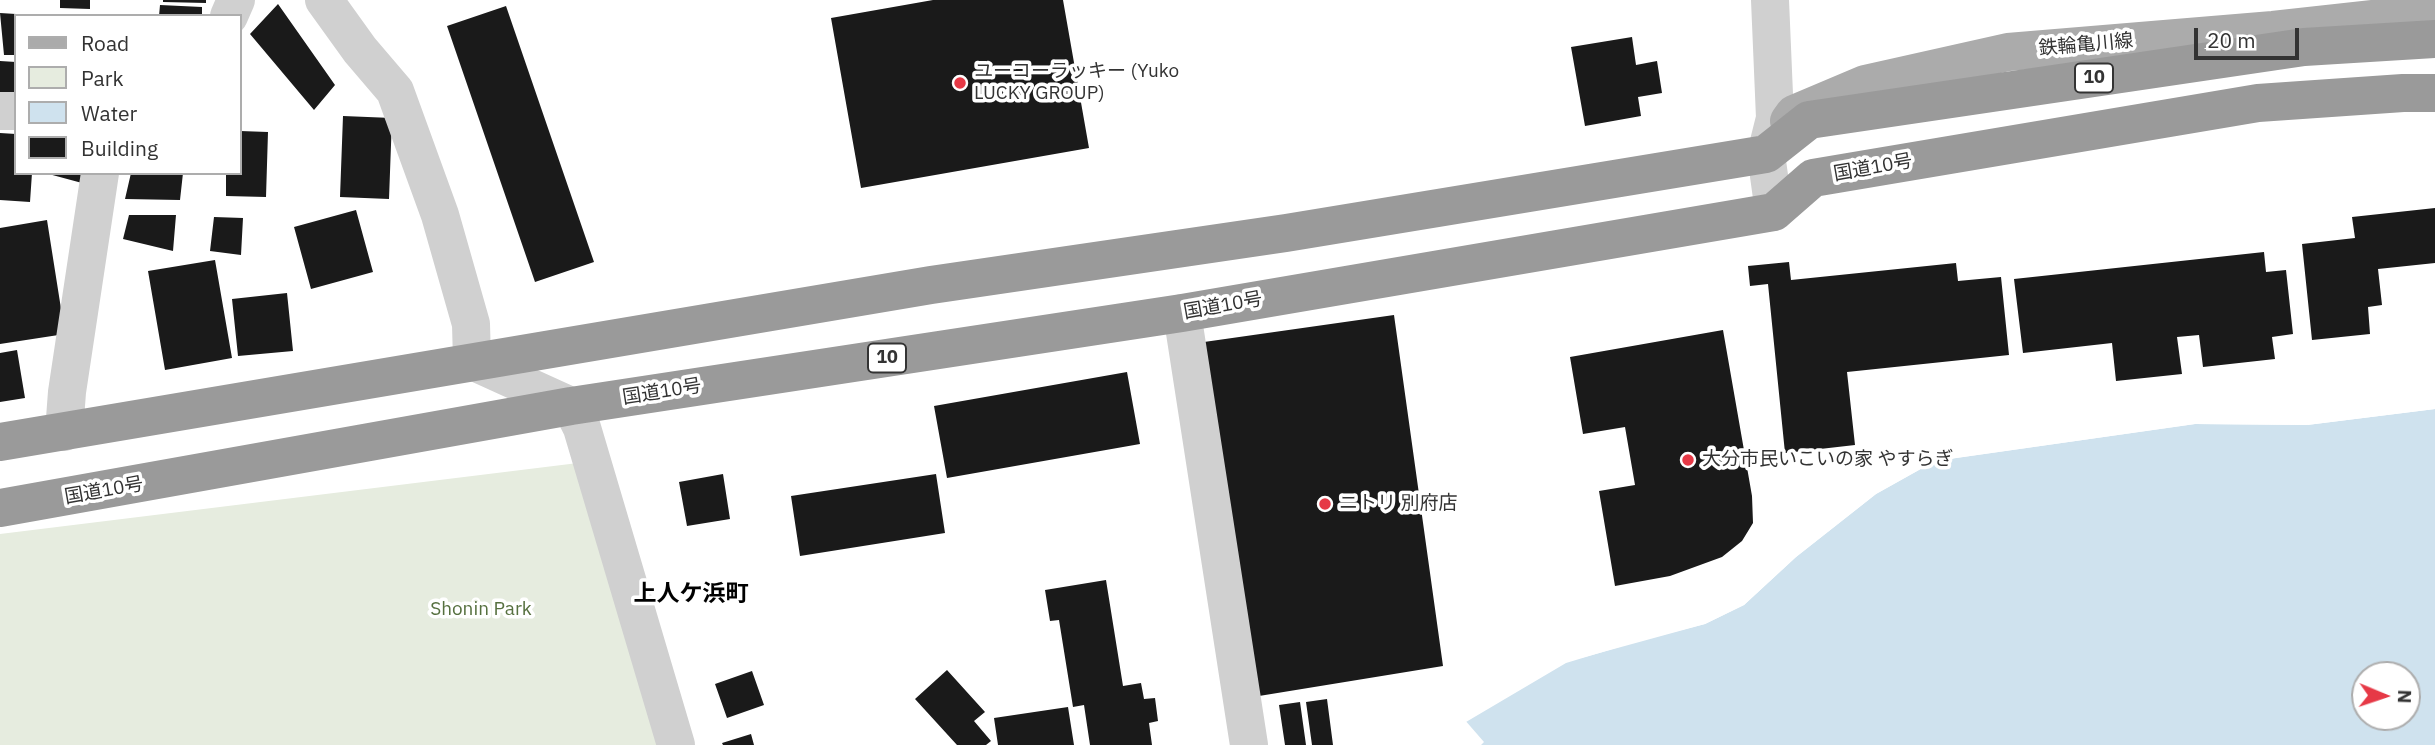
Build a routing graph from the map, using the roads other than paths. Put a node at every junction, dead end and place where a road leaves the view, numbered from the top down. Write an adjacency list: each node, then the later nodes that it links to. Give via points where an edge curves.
1 (324, 0): 10 (street, via 395,91 440,215 471,324)
2 (1770, 0): 6 (street, via 1775,118)
3 (2435, 12): 6 (main road, 鉄輪亀川線, via 2008,52 1865,84 1794,114)
4 (2435, 39): 6 (highway, 10, via 2304,47 1809,120)
5 (2435, 93): 8 (highway, 国道10号, via 2258,103 1814,178)
6 (1766, 154): 8 (street); 10 (highway, 10)
7 (100, 175): 12 (street)
8 (1774, 212): 9 (highway, 国道10号 / 10)
9 (1182, 313): 11 (highway, 国道10号 / 10); 16 (street)
10 (472, 361): 11 (street); 12 (highway, 10)
11 (570, 406): 14 (highway, 国道10号 / 10); 15 (street, via 582,428)
12 (64, 432): 13 (highway, 10)
13 (0, 442)
14 (0, 509)
15 (676, 745)
16 (1250, 745)

